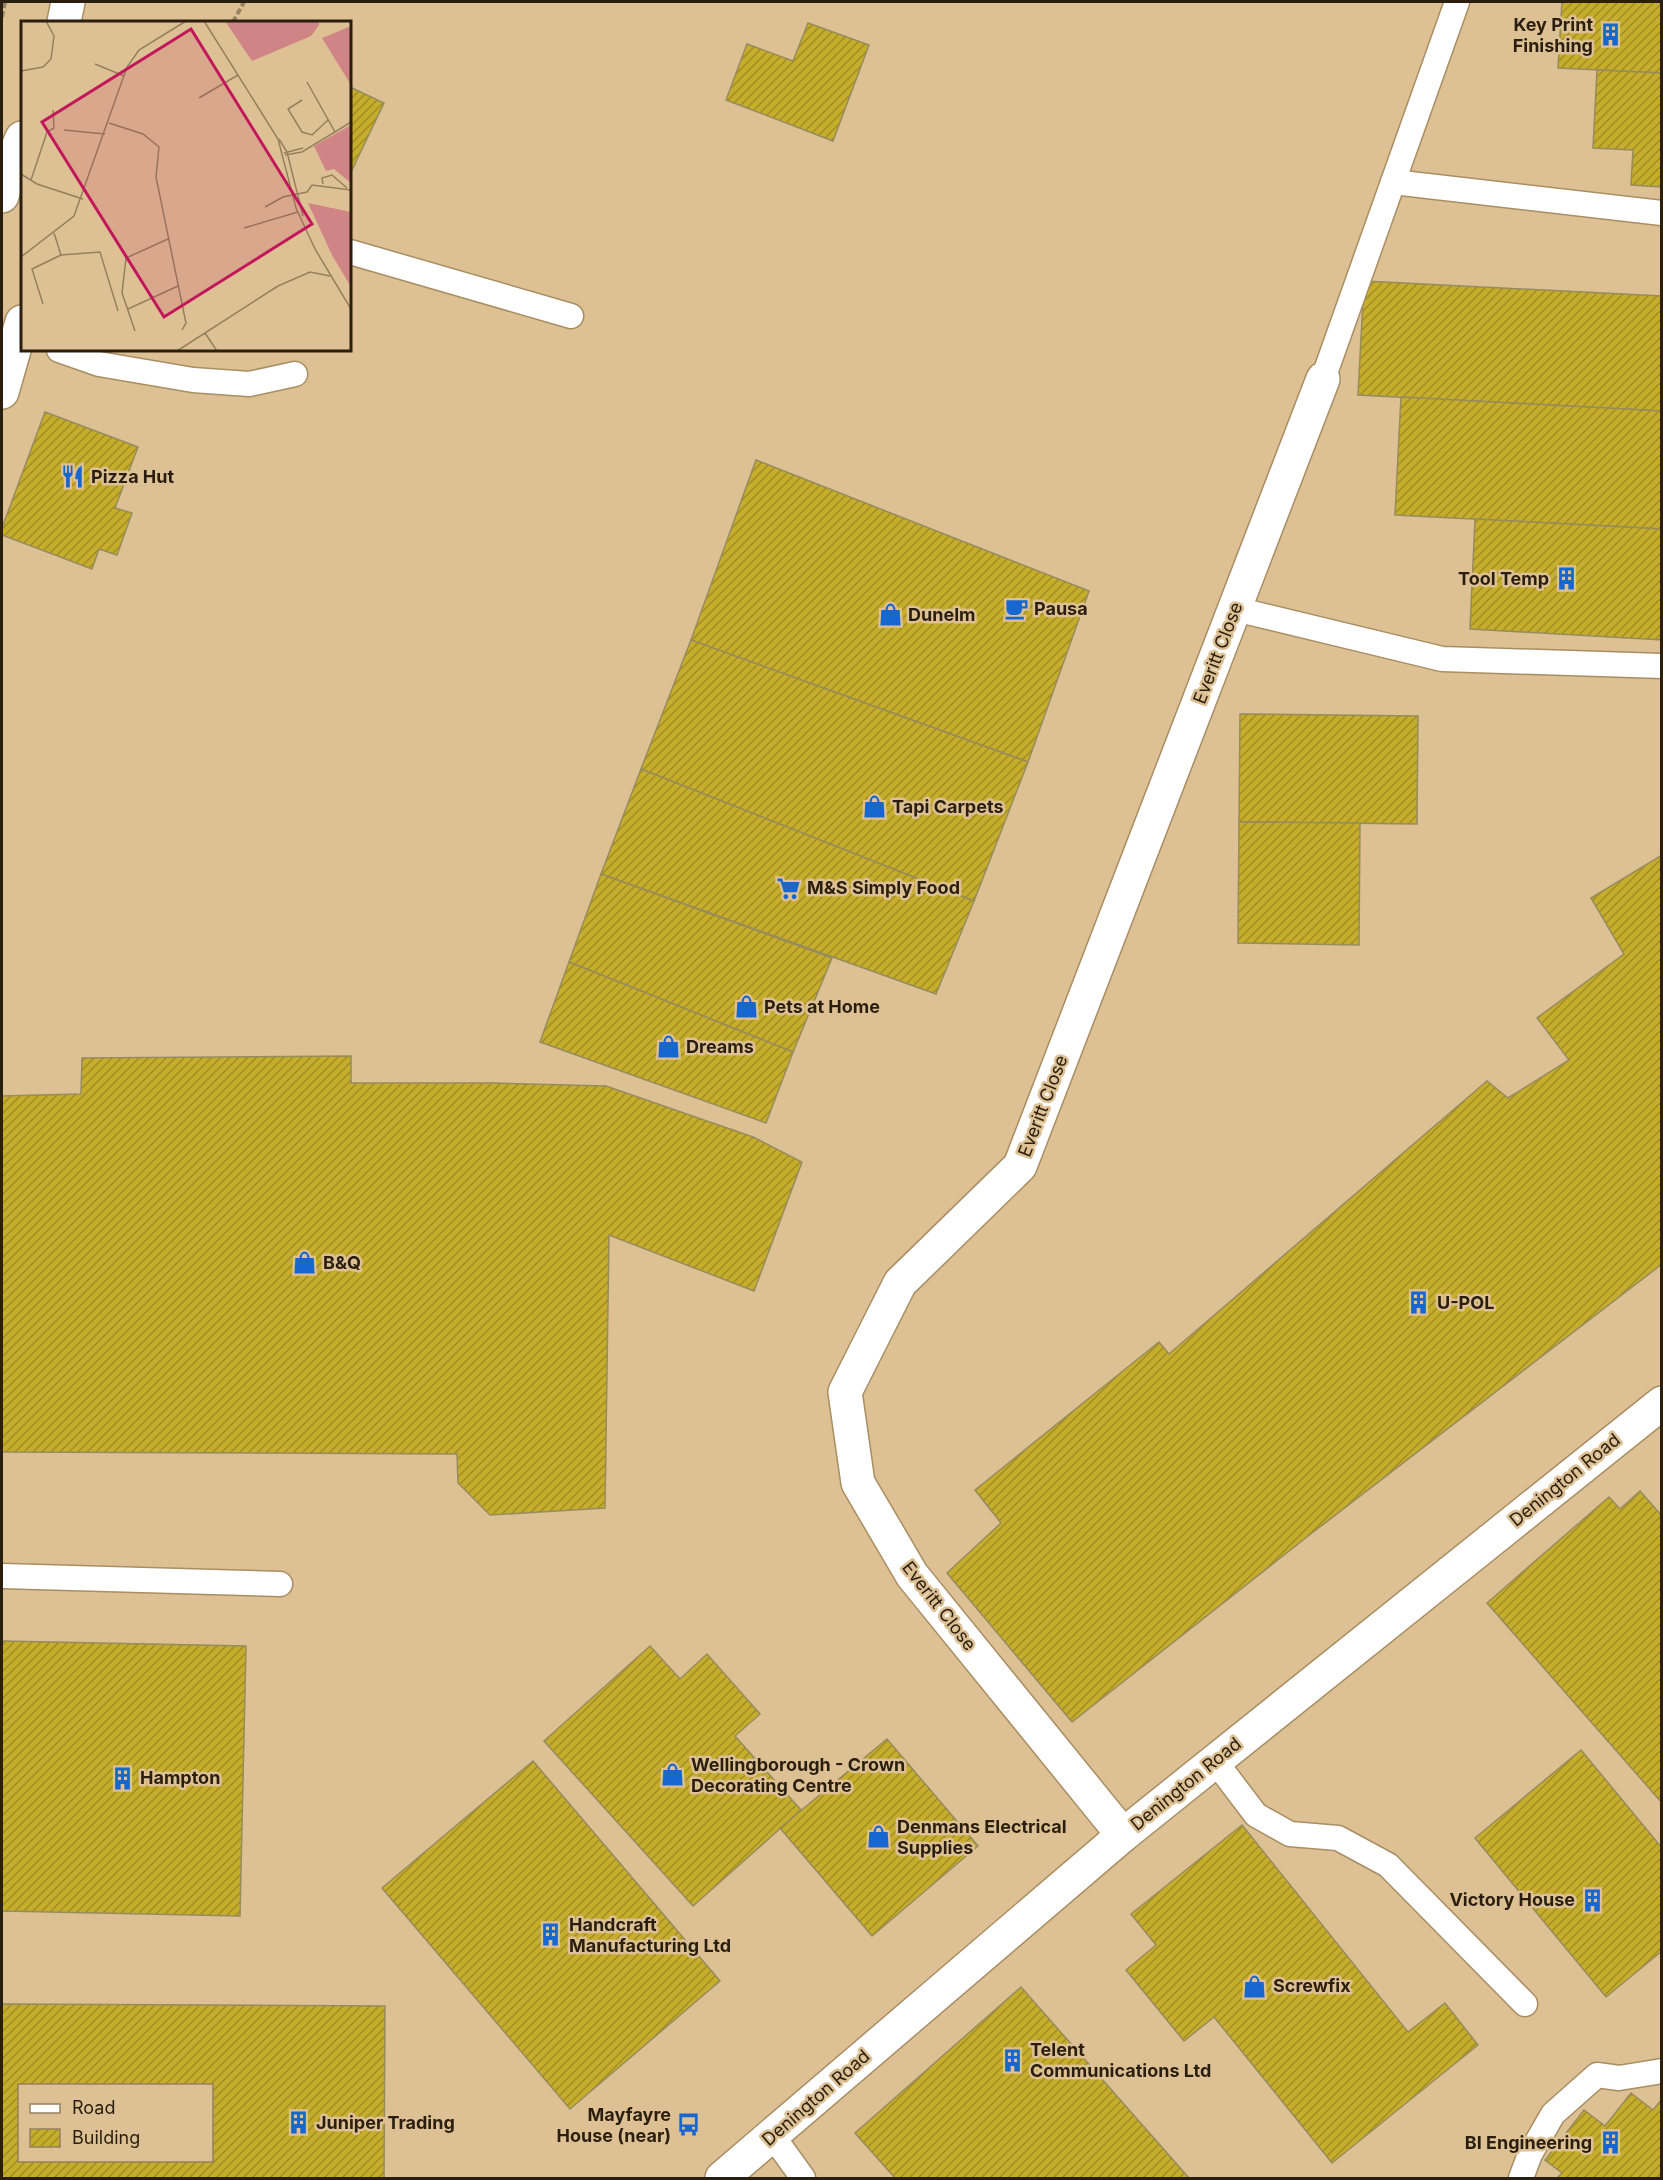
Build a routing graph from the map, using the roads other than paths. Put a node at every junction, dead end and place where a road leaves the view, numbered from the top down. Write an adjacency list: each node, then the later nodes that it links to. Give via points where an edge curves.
1 (68, 2): 3 (street)
2 (1457, 2): 5 (lane)
3 (64, 21)
4 (21, 140): 6 (street)
5 (1393, 182): 7 (lane); 13 (lane)
6 (2, 196)
7 (1662, 213)
8 (351, 252): 9 (lane)
9 (572, 316)
10 (16, 330): 14 (street)
11 (62, 351): 12 (lane, via 99,364 193,380 249,384)
12 (295, 374)
13 (1323, 379): 15 (street, Everitt Close)
14 (2, 392)
15 (1235, 609): 16 (lane, via 1442,659); 21 (street, Everitt Close, via 1020,1166 900,1283 845,1392 858,1483 912,1575)
16 (1662, 666)
17 (1662, 1403): 20 (street, Denington Road)
18 (2, 1576): 19 (lane)
19 (280, 1584)
20 (1215, 1761): 21 (street, Denington Road); 22 (lane, via 1256,1815 1290,1834 1338,1838 1388,1865)
21 (1123, 1834): 24 (street, Denington Road)
22 (1525, 2004)
23 (1662, 2071): 27 (lane, via 1619,2078 1597,2075 1553,2114)
24 (772, 2135): 25 (street, Denington Road); 26 (lane)
25 (722, 2178)
26 (803, 2178)
27 (1521, 2178)

